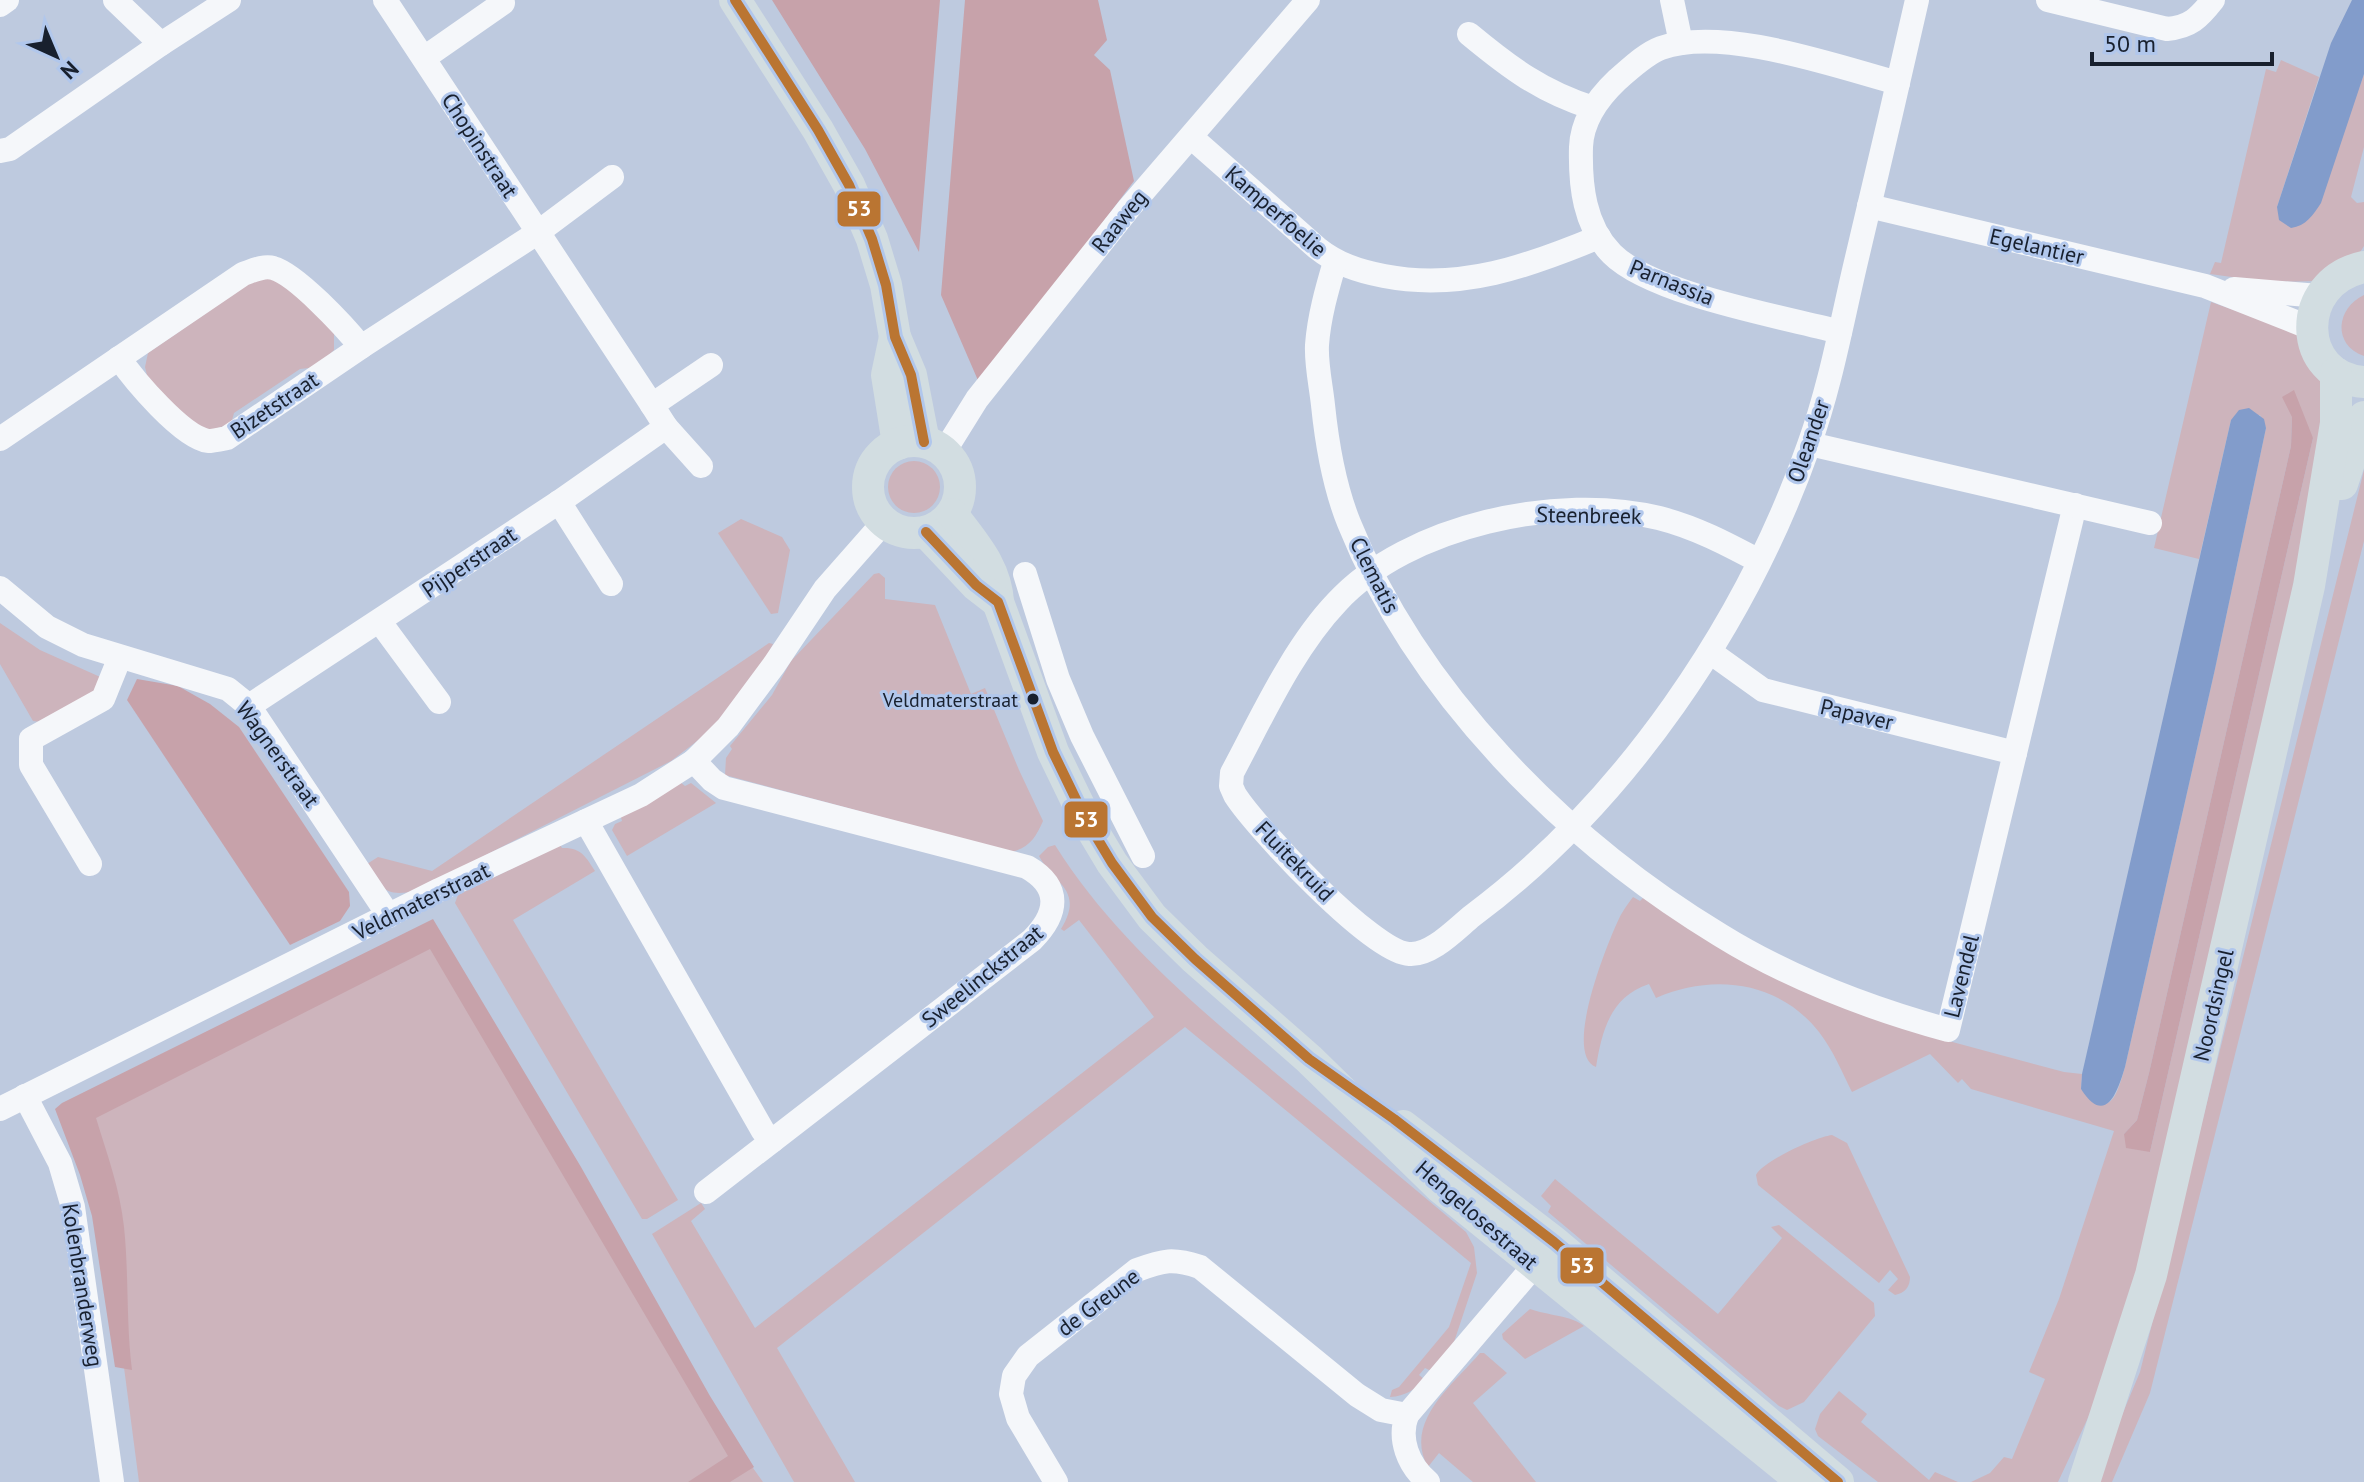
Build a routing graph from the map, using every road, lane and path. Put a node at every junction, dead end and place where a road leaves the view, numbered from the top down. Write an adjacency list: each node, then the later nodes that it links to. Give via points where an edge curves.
1 (7, 0): 12 (street)
2 (115, 0): 15 (street)
3 (229, 0): 15 (street)
4 (385, 0): 16 (street, Chopinstraat)
5 (735, 0): 40 (main road, via 818,130 872,239 895,337 887,375)
6 (1308, 0): 19 (street, Raaweg)
7 (1672, 0): 14 (street)
8 (1917, 0): 17 (street, Oleander)
9 (2048, 0): 10 (street, via 2167,29 2185,28)
10 (2213, 0)
11 (503, 3): 16 (street)
12 (0, 5)
13 (1469, 34): 18 (street, via 1537,85)
14 (1681, 43): 17 (street, Parnassia, via 1743,45); 18 (street, Parnassia, via 1639,62)
15 (161, 44): 20 (street)
16 (424, 58): 23 (street, Chopinstraat)
17 (1898, 83): 22 (street, Oleander)
18 (1593, 108): 24 (street, Parnassia, via 1581,143 1581,176 1585,209)
19 (1191, 137): 25 (street, Kamperfoelie); 40 (street, Raaweg, via 987,387)
20 (0, 151)
21 (612, 177): 23 (street)
22 (1869, 206): 27 (street, Egelantier); 30 (street, Oleander)
23 (537, 233): 31 (street, Bizetstraat); 35 (street, Chopinstraat)
24 (1599, 237): 25 (street, Kamperfoelie, via 1489,276 1449,282 1401,279); 30 (street, Parnassia, via 1635,271 1665,283)
25 (1335, 262): 48 (street, Clematis, via 1317,346 1327,437 1349,523)
26 (2364, 267): 28 (main road, via 2334,279)
27 (2205, 286): 28 (street, Egelantier); 29 (street, Egelantier)
28 (2319, 296): 29 (main road)
29 (2311, 328): 34 (main road, via 2322,359)
30 (1840, 332): 39 (street, Oleander)
31 (361, 347): 32 (street, via 287,274 269,266 243,274); 32 (street, Bizetstraat, via 227,438 207,441 186,431)
32 (119, 358): 38 (street)
33 (711, 365): 35 (street)
34 (2350, 377): 51 (main road, Noordsingel, via 2336,423)
35 (652, 405): 37 (street, Chopinstraat)
36 (2364, 417): 51 (main road, Noordsingel)
37 (666, 427): 41 (street, Chopinstraat); 42 (street, Pijperstraat)
38 (0, 439)
39 (1810, 444): 43 (street); 47 (street, Oleander)
40 (922, 446): 44 (main road, via 878,459 870,475 870,500); 45 (main road, via 957,470 961,485 959,501)
41 (701, 466)
42 (559, 502): 50 (street); 55 (street, Pijperstraat)
43 (2075, 505): 46 (street); 60 (street, Lavendel)
44 (884, 522): 45 (main road, via 904,532); 61 (street, Veldmaterstraat, via 825,589 728,727)
45 (939, 523): 53 (main road, Hengelosestraat, via 991,569)
46 (2150, 523)
47 (1759, 561): 48 (street, Steenbreek, via 1657,517 1575,510 1505,517 1427,543); 56 (street, Oleander)
48 (1373, 571): 65 (street, Clematis, via 1397,620 1461,711); 65 (street, Fluitekruid, via 1318,625 1254,731 1232,773 1231,786 1242,806 1338,906 1405,955 1431,947 1491,902)
49 (1025, 574): 54 (street)
50 (611, 584)
51 (2309, 586): 75 (main road, Noordsingel, via 2151,1275)
52 (0, 588): 57 (street, Wagnerstraat, via 47,627)
53 (998, 602): 54 (street, via 1021,606); 63 (main road, Hengelosestraat, via 1053,752)
54 (1039, 617): 62 (street, via 1058,679)
55 (380, 622): 58 (street); 59 (street, Pijperstraat)
56 (1710, 652): 60 (street, Papaver, via 1763,690); 65 (street, Oleander, via 1649,738)
57 (120, 657): 59 (street, Wagnerstraat, via 228,689); 67 (street, via 103,699 31,739 31,765)
58 (439, 702)
59 (249, 706): 68 (street, Wagnerstraat)
60 (2015, 753): 65 (street, Lavendel, via 1948,1030 1839,995 1752,954 1624,870)
61 (694, 761): 64 (street, Veldmaterstraat); 71 (street, Sweelinckstraat, via 724,788 1027,867 1041,875 1053,898 1046,926 1032,940)
62 (1116, 800): 63 (street); 66 (street)
63 (1085, 818): 73 (main road, Hengelosestraat, via 1152,917 1215,977 1309,1059 1394,1119)
64 (586, 821): 68 (street, Veldmaterstraat); 71 (street)
65 (1575, 827)
66 (1143, 856)
67 (90, 864)
68 (389, 916): 69 (street, Veldmaterstraat)
69 (25, 1096): 70 (street, Veldmaterstraat); 76 (street, Kolenbranderweg, via 60,1163 73,1207)
70 (0, 1109)
71 (772, 1141): 72 (street, Sweelinckstraat)
72 (706, 1192)
73 (1544, 1254): 74 (street); 79 (main road, Hengelosestraat); 80 (main road, Hengelosestraat)
74 (1407, 1415): 77 (street, de Greune, via 1381,1410 1357,1395 1200,1267 1176,1259 1158,1262 1137,1270 1028,1356 1014,1376 1011,1394 1018,1418); 78 (street, via 1402,1427 1408,1458)
75 (2103, 1420): 81 (main road, Noordsingel); 82 (main road, Noordsingel)
76 (112, 1482)
77 (1056, 1482)
78 (1428, 1482)
79 (1803, 1482)
80 (1838, 1482)
81 (2069, 1482)
82 (2084, 1482)

